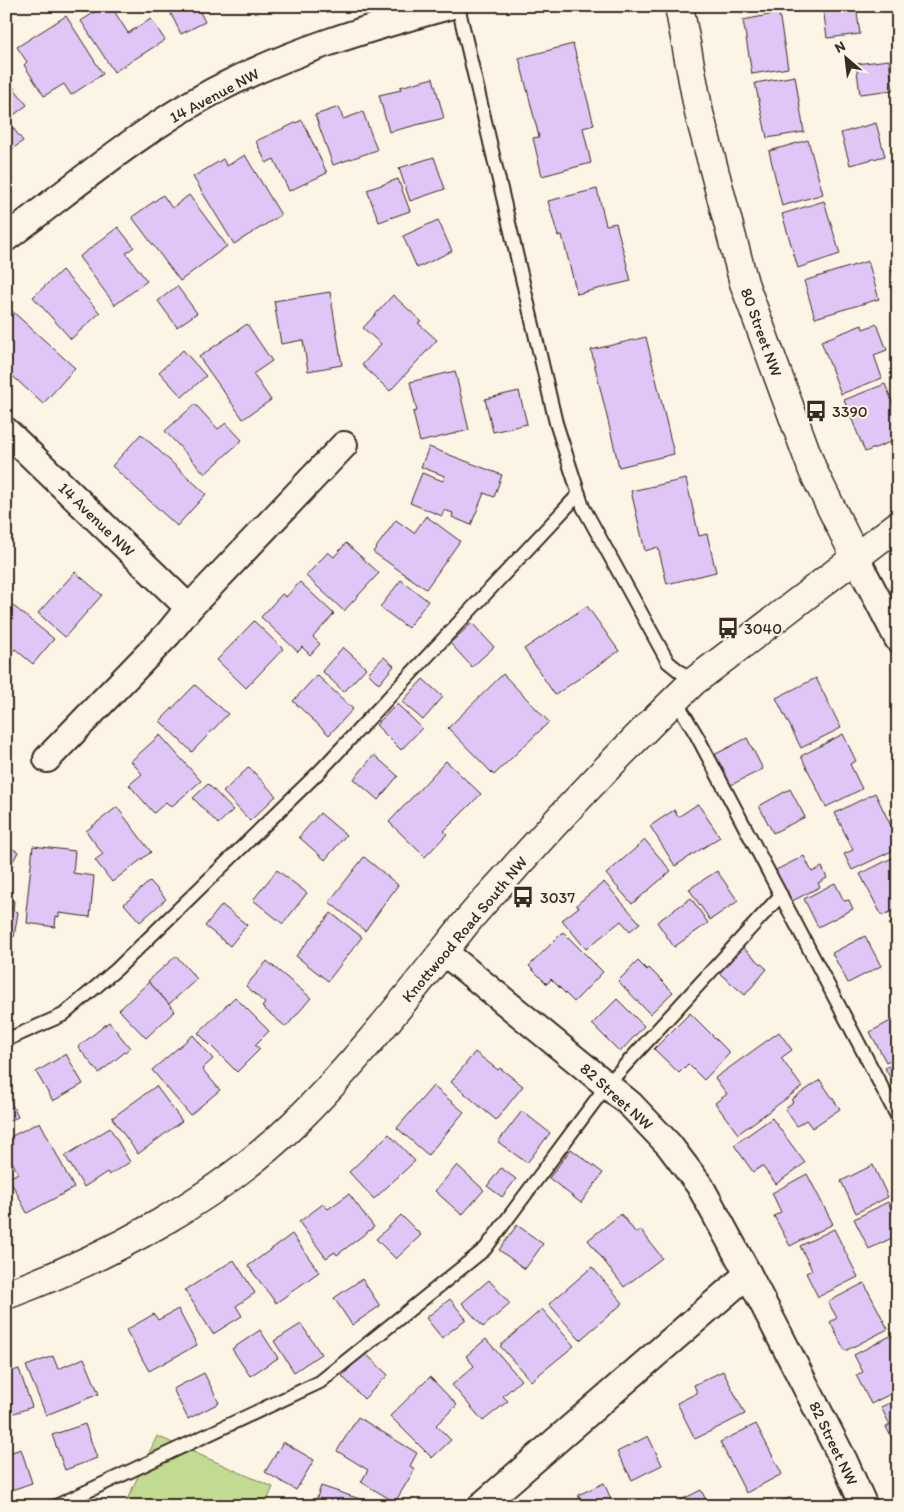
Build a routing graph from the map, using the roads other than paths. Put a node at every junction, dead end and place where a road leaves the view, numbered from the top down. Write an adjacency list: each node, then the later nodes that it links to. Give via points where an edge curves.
1 (449, 6): 4 (street, 14 Avenue NW, via 373,27 302,52 214,92 113,155)
2 (458, 6): 7 (lane, via 556,423)
3 (679, 6): 9 (street, 80 Street NW, via 699,113 744,283 814,471)
4 (6, 238)
5 (6, 431): 10 (street, 14 Avenue NW)
6 (344, 445): 10 (street)
7 (579, 494): 12 (lane, via 583,507); 16 (lane, via 321,770 117,969 63,1015)
8 (898, 524): 9 (street, Knottwood Road South NW)
9 (854, 556): 11 (street, 80 Street NW); 12 (street, Knottwood Road South NW)
10 (189, 608): 13 (street, via 168,634)
11 (898, 639)
12 (684, 691): 14 (lane, via 697,736); 15 (street, Knottwood Road South NW, via 582,792)
13 (47, 759)
14 (781, 895): 17 (lane); 18 (lane)
15 (444, 952): 17 (street, 82 Street NW); 20 (street, Knottwood Road South NW, via 355,1061 293,1125 245,1165 178,1213 118,1247 57,1276)
16 (6, 1040)
17 (608, 1085): 19 (street, 82 Street NW, via 653,1127 700,1186); 21 (lane, via 485,1249 320,1382)
18 (898, 1118)
19 (748, 1274): 22 (street); 23 (street, 82 Street NW)
20 (6, 1295)
21 (56, 1506)
22 (481, 1506)
23 (864, 1506)

